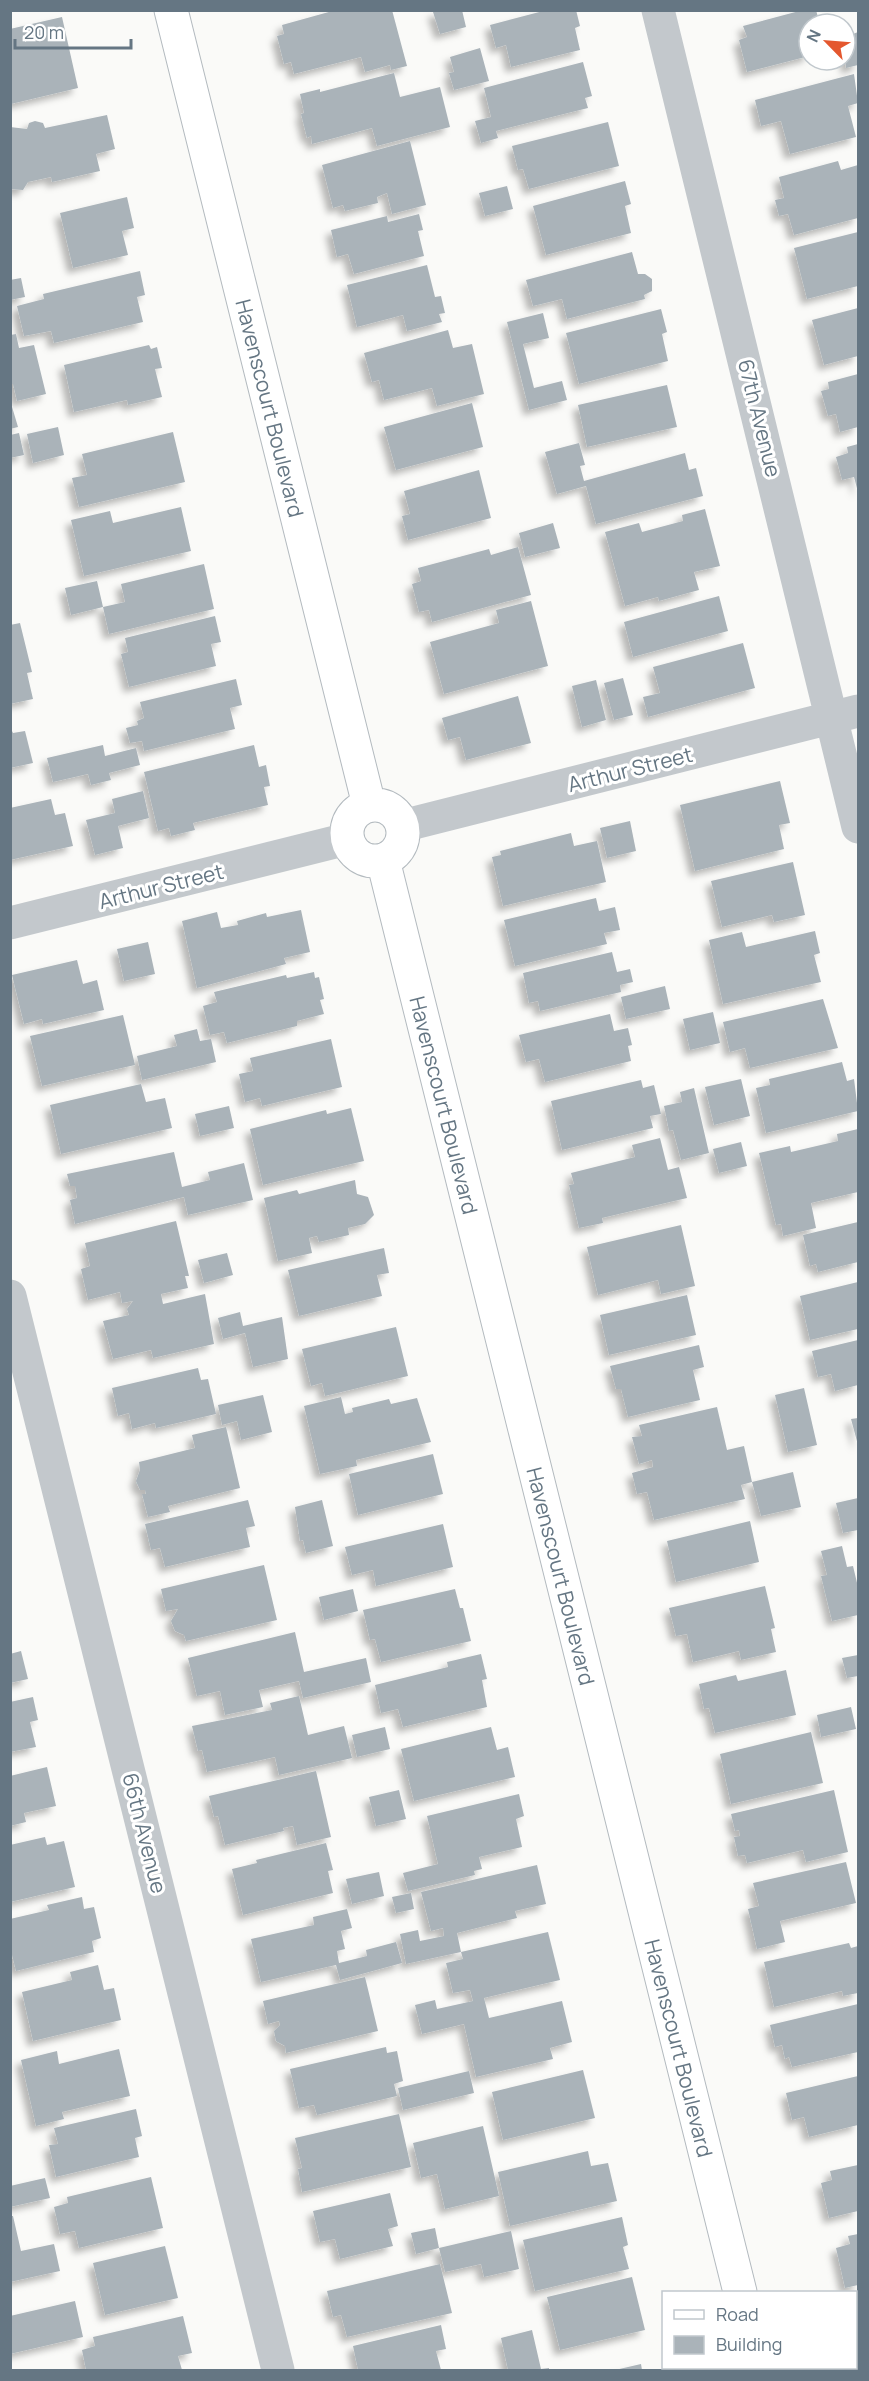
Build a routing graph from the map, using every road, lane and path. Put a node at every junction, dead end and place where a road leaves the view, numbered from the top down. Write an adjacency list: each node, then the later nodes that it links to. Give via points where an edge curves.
1 (171, 10): 4 (street, Havenscourt Boulevard)
2 (658, 10): 3 (street, 67th Avenue)
3 (845, 715): 5 (street, Arthur Street); 6 (street, 67th Avenue)
4 (369, 805): 5 (street, via 390,809); 7 (street, via 350,819)
5 (402, 826): 8 (street, via 399,848)
6 (858, 827)
7 (347, 840): 8 (street, via 361,858); 9 (street, Arthur Street)
8 (383, 860): 11 (street, Havenscourt Boulevard)
9 (10, 923)
10 (10, 1296): 12 (street, 66th Avenue)
11 (740, 2291)
12 (278, 2370)

